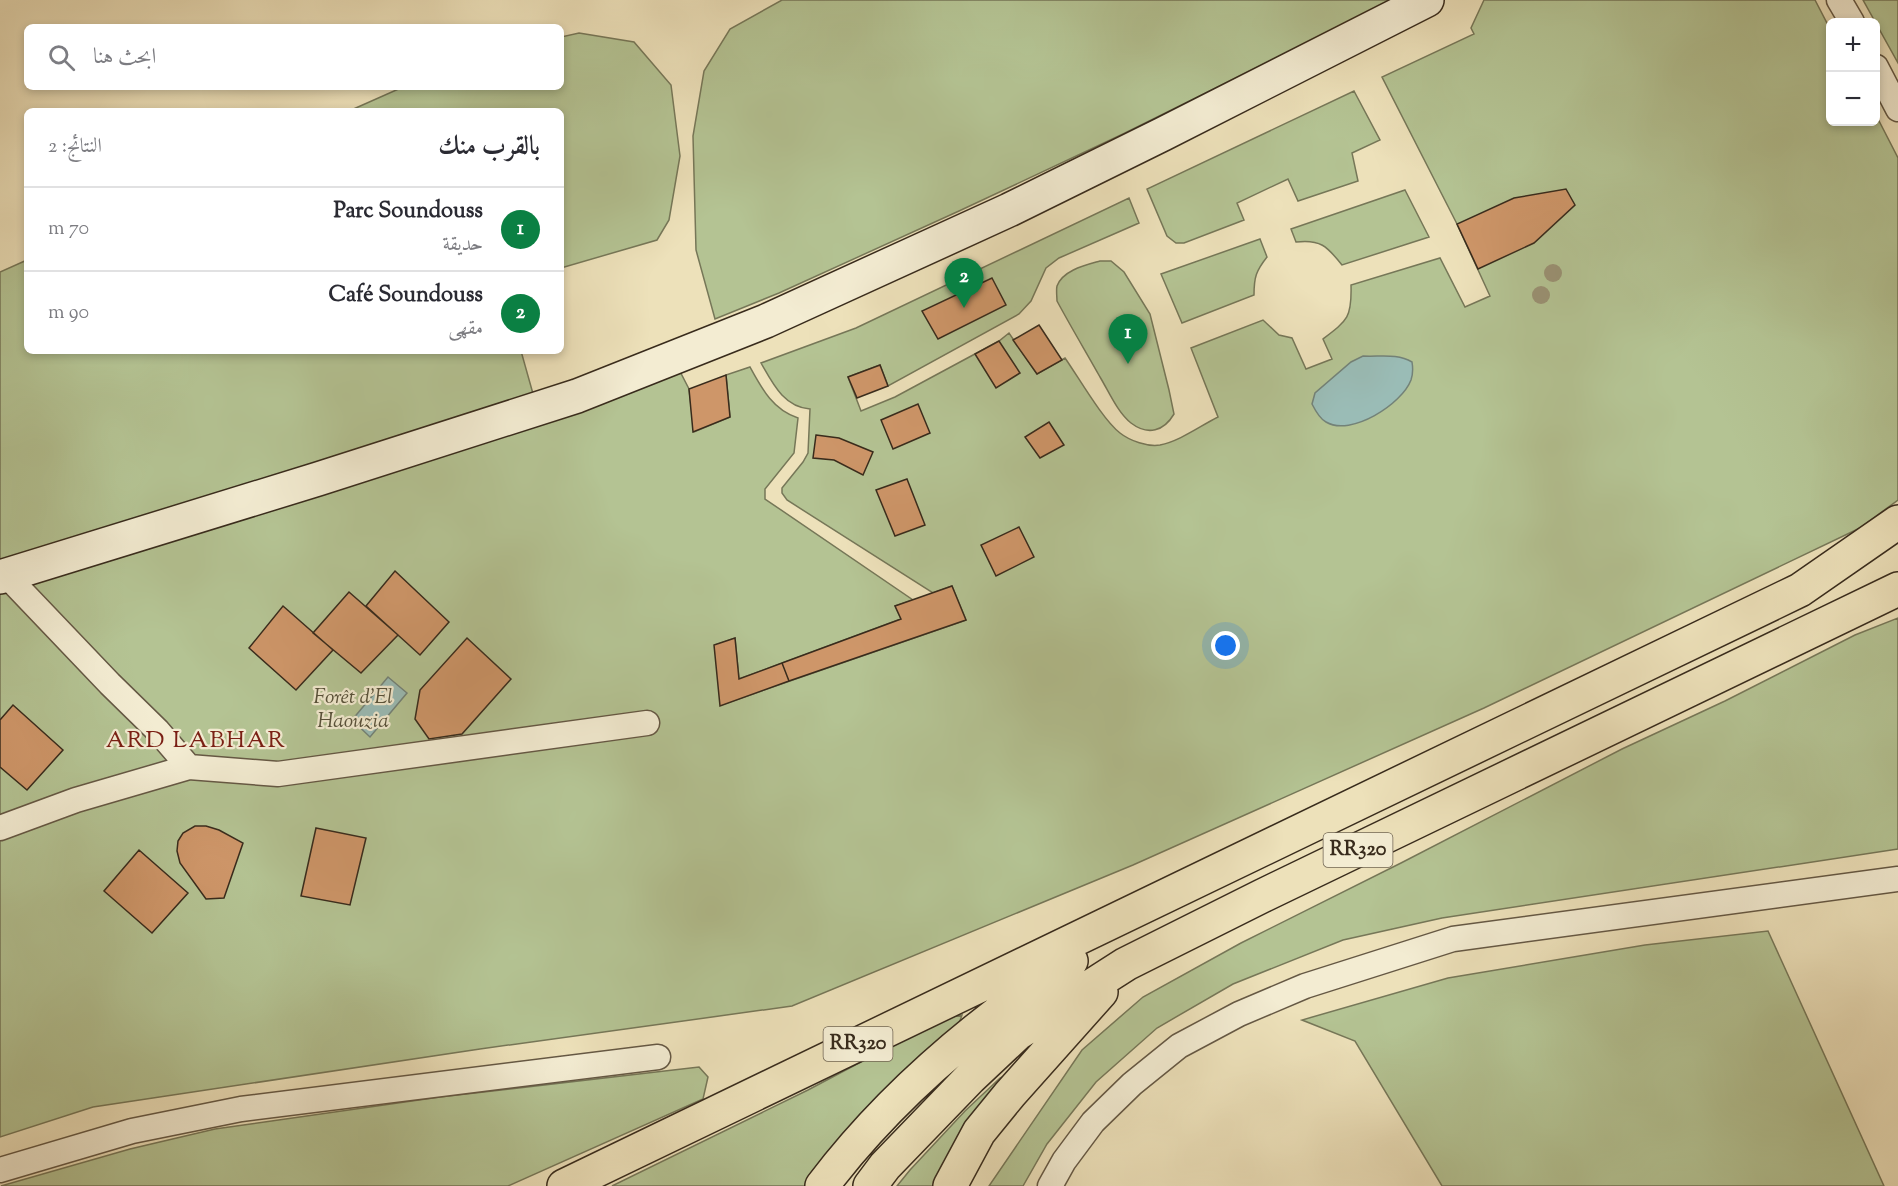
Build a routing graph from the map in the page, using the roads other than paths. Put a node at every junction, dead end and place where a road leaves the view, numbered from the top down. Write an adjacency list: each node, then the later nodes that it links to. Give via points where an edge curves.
1 (1427, 0): 7 (street, via 1009,210 766,321 577,396)
2 (1839, 0): 3 (street)
3 (1849, 18)
4 (1878, 72): 5 (street)
5 (1898, 109)
6 (1898, 522): 13 (highway, RR320, via 1800,590)
7 (3, 576): 10 (street)
8 (1898, 590): 14 (highway, RR320)
9 (647, 723): 10 (street, via 278,774)
10 (189, 767): 11 (street, via 76,800)
11 (0, 828)
12 (1898, 879): 21 (street, via 1453,939 1305,986 1239,1014 1179,1046 1094,1122)
13 (1153, 903): 17 (highway, RR320); 18 (highway, via 1029,990 940,1060 882,1115)
14 (1126, 964): 19 (highway, RR320, via 1018,1033 970,1078); 20 (highway, via 979,1132)
15 (658, 1057): 16 (street, via 241,1109 132,1131)
16 (0, 1170)
17 (564, 1186)
18 (822, 1186)
19 (870, 1186)
20 (950, 1186)
21 (1050, 1186)

